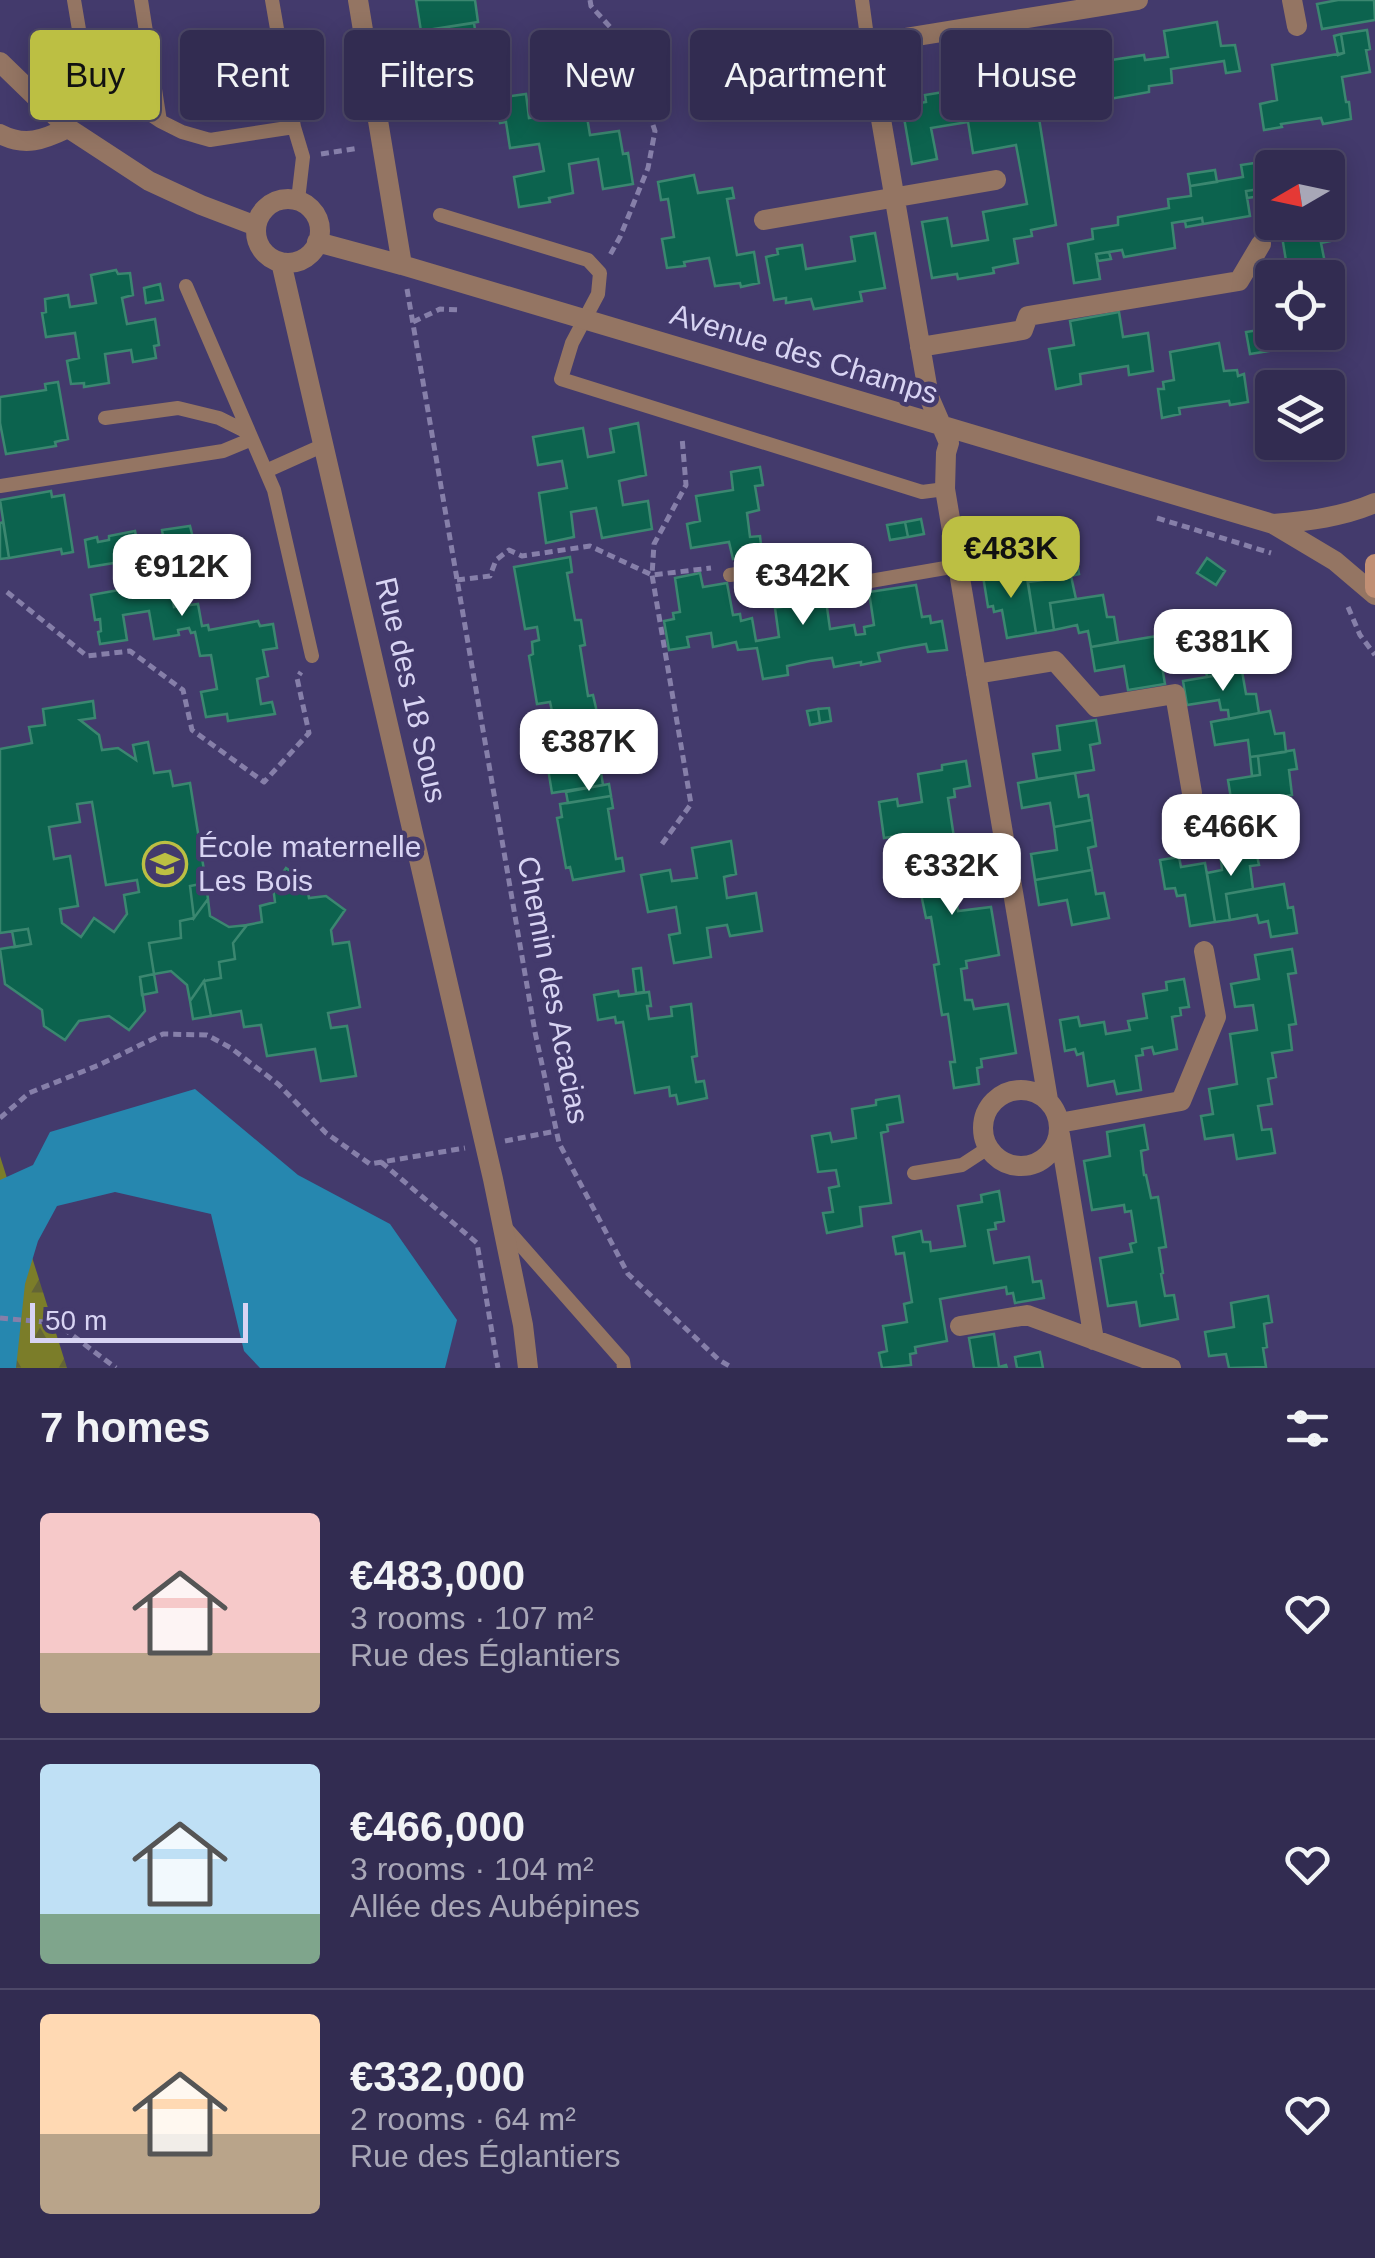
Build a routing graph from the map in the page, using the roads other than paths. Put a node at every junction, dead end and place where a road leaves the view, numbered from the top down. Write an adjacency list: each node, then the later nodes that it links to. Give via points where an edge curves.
1 (74, 0): 14 (lane, via 86,71)
2 (142, 0): 14 (lane)
3 (272, 0): 15 (lane)
4 (358, 0): 27 (street)
5 (862, 0): 10 (lane)
6 (1138, 0): 8 (street)
7 (1292, 0): 9 (street)
8 (1102, 3): 11 (street)
9 (1297, 26)
10 (866, 30)
11 (921, 43)
12 (2, 69): 16 (street)
13 (881, 120): 19 (street)
14 (160, 121): 15 (lane, via 210,140)
15 (294, 127): 20 (lane, via 303,157)
16 (68, 128): 17 (street, via 31,143); 23 (street, via 149,181)
17 (0, 134)
18 (996, 180): 19 (street)
19 (894, 198): 22 (street); 30 (street)
20 (298, 200): 23 (street, via 271,204); 24 (street, via 318,220)
21 (440, 214): 29 (lane, via 588,260 600,272)
22 (764, 220)
23 (256, 226): 26 (street, via 262,249)
24 (317, 242): 26 (street, via 300,260); 27 (street, Avenue des Champs)
25 (1262, 244): 30 (street, via 1239,282 1028,316 1024,330)
26 (281, 262): 34 (street, Rue des 18 Sous)
27 (402, 265): 29 (street, Avenue des Champs)
28 (186, 286): 33 (lane)
29 (586, 320): 32 (street, Avenue des Champs); 37 (lane, via 561,379 922,492)
30 (920, 348): 32 (street, via 928,397)
31 (105, 418): 33 (lane, via 178,408 219,418)
32 (942, 426): 37 (street, via 949,443); 39 (street, Avenue des Champs)
33 (251, 436): 35 (lane); 36 (lane, via 223,451)
34 (324, 444): 35 (lane); 52 (street, Rue des 18 Sous)
35 (266, 470): 44 (lane)
36 (0, 486)
37 (944, 488): 41 (street)
38 (1375, 503): 39 (street, Avenue des Champs)
39 (1272, 524): 43 (street, Avenue des Champs)
40 (1375, 564): 43 (main road)
41 (957, 566): 42 (lane, via 796,594 755,571); 45 (street)
42 (730, 575)
43 (1375, 592)
44 (312, 656)
45 (976, 674): 46 (street, via 1055,661 1096,707 1175,694); 48 (street)
46 (1192, 793)
47 (1204, 951): 49 (street, via 1216,1017 1180,1101)
48 (1048, 1100): 49 (street); 50 (street, via 1026,1090 1002,1094 982,1124)
49 (1059, 1128): 50 (street, via 1050,1154 1029,1166 1006,1163); 54 (street)
50 (988, 1148): 51 (lane, via 962,1165)
51 (914, 1173)
52 (503, 1224): 55 (street, Rue des 18 Sous); 56 (lane)
53 (960, 1326): 54 (street, via 1027,1315)
54 (1094, 1340): 57 (street)
55 (528, 1368)
56 (624, 1368)
57 (1171, 1368)

